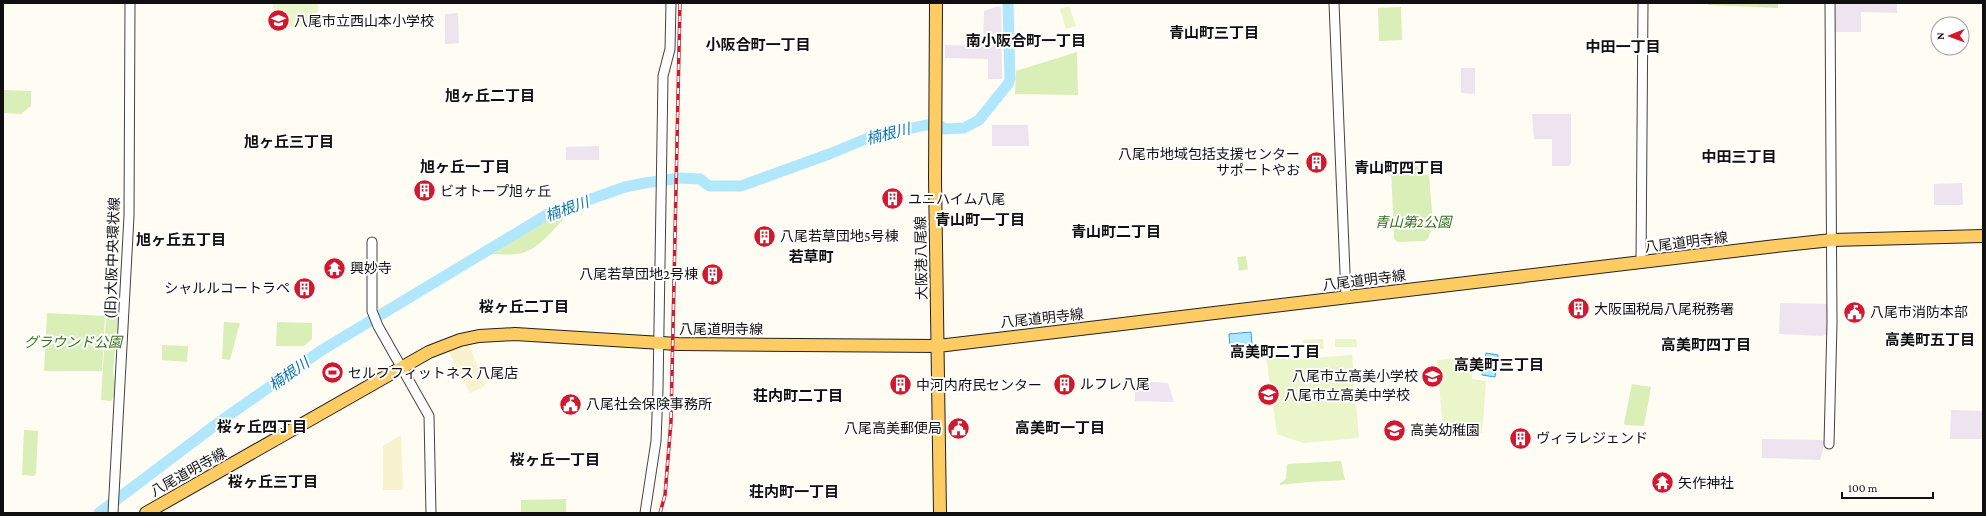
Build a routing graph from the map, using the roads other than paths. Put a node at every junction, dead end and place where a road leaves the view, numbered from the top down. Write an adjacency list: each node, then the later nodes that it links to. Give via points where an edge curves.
1 (130, 3): 16 (street, (旧)大阪中央環状線, via 129,216)
2 (671, 3): 12 (street, via 670,49 663,76)
3 (936, 3): 13 (main road, 大阪港八尾線, via 934,115)
4 (1334, 3): 11 (street)
5 (1643, 3): 10 (street)
6 (1830, 3): 8 (street)
7 (1983, 236): 8 (main road, 八尾道明寺線)
8 (1832, 240): 10 (main road, 八尾道明寺線); 15 (street)
9 (372, 242): 14 (street, via 372,310 378,326)
10 (1641, 263): 11 (main road, 八尾道明寺線)
11 (1346, 297): 13 (main road, 八尾道明寺線)
12 (659, 343): 13 (main road, 八尾道明寺線); 14 (main road, 八尾道明寺線, via 497,334 444,345); 19 (street, via 656,441)
13 (938, 346): 20 (main road, 大阪港八尾線)
14 (402, 367): 17 (main road, 八尾道明寺線); 18 (street, via 429,416)
15 (1829, 444)
16 (113, 512)
17 (146, 513)
18 (431, 513)
19 (645, 513)
20 (940, 513)

